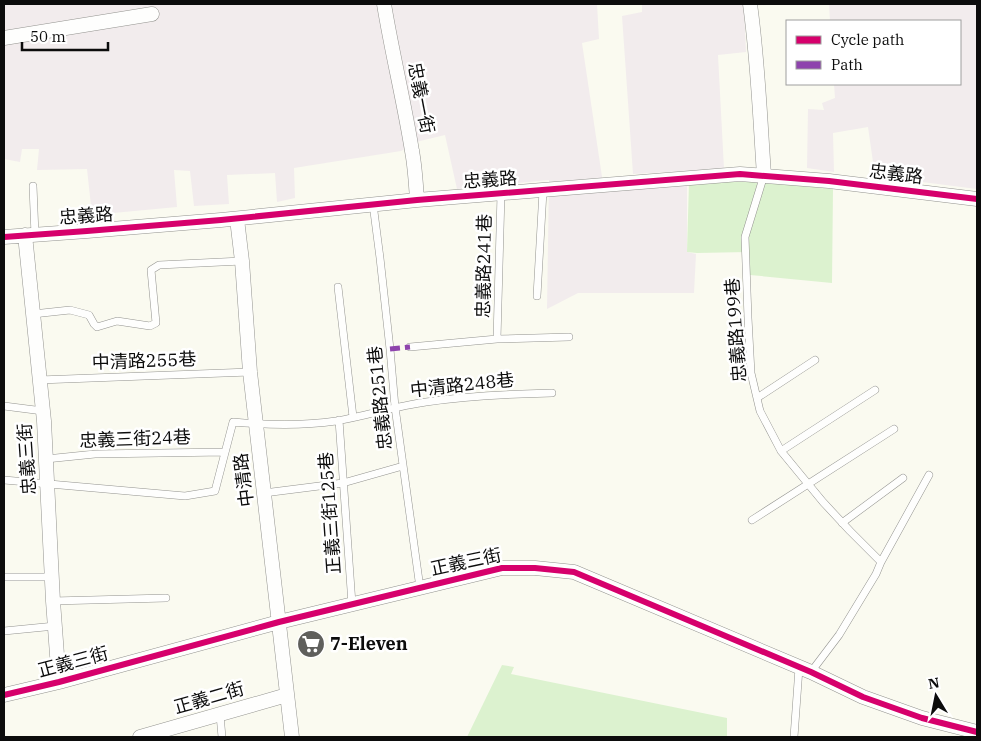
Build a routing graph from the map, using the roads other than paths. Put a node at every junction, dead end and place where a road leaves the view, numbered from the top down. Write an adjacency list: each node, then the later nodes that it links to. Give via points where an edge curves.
1 (384, 4): 10 (street, 忠義一街, via 412,152)
2 (750, 4): 5 (street)
3 (152, 14): 4 (street)
4 (4, 38)
5 (764, 175): 7 (street, 忠義路, via 734,174); 9 (street, 忠義路); 27 (lane, 忠義路199巷, via 746,237 751,373)
6 (33, 186): 13 (lane)
7 (543, 191): 8 (street, 忠義路); 17 (lane)
8 (501, 194): 10 (street, 忠義路); 20 (lane, 忠義路241巷)
9 (977, 199)
10 (417, 200): 11 (street, 忠義路)
11 (372, 204): 12 (street, 忠義路); 29 (lane, 忠義路251巷)
12 (237, 219): 13 (street, 忠義路); 15 (street, 中清路)
13 (30, 235): 14 (street, 忠義路); 18 (street, 忠義三街)
14 (4, 237)
15 (242, 261): 18 (lane, via 159,265 151,270 156,323 150,326 117,321 97,327 89,315 70,310); 23 (street, 中清路)
16 (338, 287): 31 (lane)
17 (537, 296)
18 (33, 314): 24 (street, 忠義三街)
19 (568, 337): 20 (lane)
20 (497, 339): 21 (lane)
21 (410, 347)
22 (815, 360): 27 (lane)
23 (250, 372): 24 (lane, 中清路255巷); 33 (street, 中清路)
24 (39, 380): 30 (street, 忠義三街)
25 (875, 390): 35 (lane)
26 (552, 393): 29 (lane, 中清路248巷, via 485,396)
27 (757, 398): 35 (lane, 忠義路199巷, via 760,411)
28 (4, 406): 30 (lane)
29 (395, 407): 31 (lane, 中清路248巷); 38 (lane, 忠義路251巷)
30 (42, 411): 37 (street, 忠義三街)
31 (353, 417): 32 (lane, 中清路248巷)
32 (339, 420): 33 (lane, 中清路248巷); 42 (lane, 正義三街125巷)
33 (256, 424): 36 (lane, 中清路248巷, via 233,422); 45 (street, 中清路)
34 (894, 428): 43 (lane)
35 (781, 451): 43 (lane, 忠義路199巷)
36 (225, 452): 37 (lane, 忠義三街24巷, via 95,454); 44 (lane, via 215,491 185,496)
37 (46, 459): 44 (street, 忠義三街)
38 (403, 466): 42 (lane); 51 (lane, 忠義路251巷)
39 (929, 475): 48 (lane)
40 (903, 478): 47 (lane)
41 (4, 480): 44 (lane)
42 (343, 483): 45 (lane); 54 (lane, 正義三街125巷)
43 (809, 483): 46 (lane); 47 (lane, 忠義路199巷)
44 (48, 484): 50 (street, 忠義三街)
45 (264, 493): 55 (street, 中清路)
46 (752, 520)
47 (842, 523): 48 (lane, 忠義路199巷)
48 (880, 562): 58 (lane, via 839,636)
49 (4, 577): 50 (lane)
50 (52, 577): 53 (street, 忠義三街)
51 (420, 588): 54 (street, 正義三街); 58 (street, 正義三街, via 502,568 574,572)
52 (166, 598): 53 (lane)
53 (53, 601): 56 (street, 忠義三街)
54 (352, 604): 55 (street, 正義三街)
55 (279, 622): 59 (street, 正義三街); 61 (street, 中清路)
56 (55, 626): 57 (lane); 59 (street, 忠義三街)
57 (4, 631)
58 (805, 670): 63 (street, 正義三街, via 864,697 922,718); 68 (lane)
59 (60, 682): 60 (street, 正義三街)
60 (4, 695)
61 (288, 695): 62 (street, 正義二街); 67 (street, 中清路)
62 (220, 715): 64 (street, 正義二街); 66 (lane)
63 (977, 732)
64 (157, 735): 65 (street, 正義二街)
65 (140, 737)
66 (222, 737)
67 (292, 737)
68 (794, 737)

